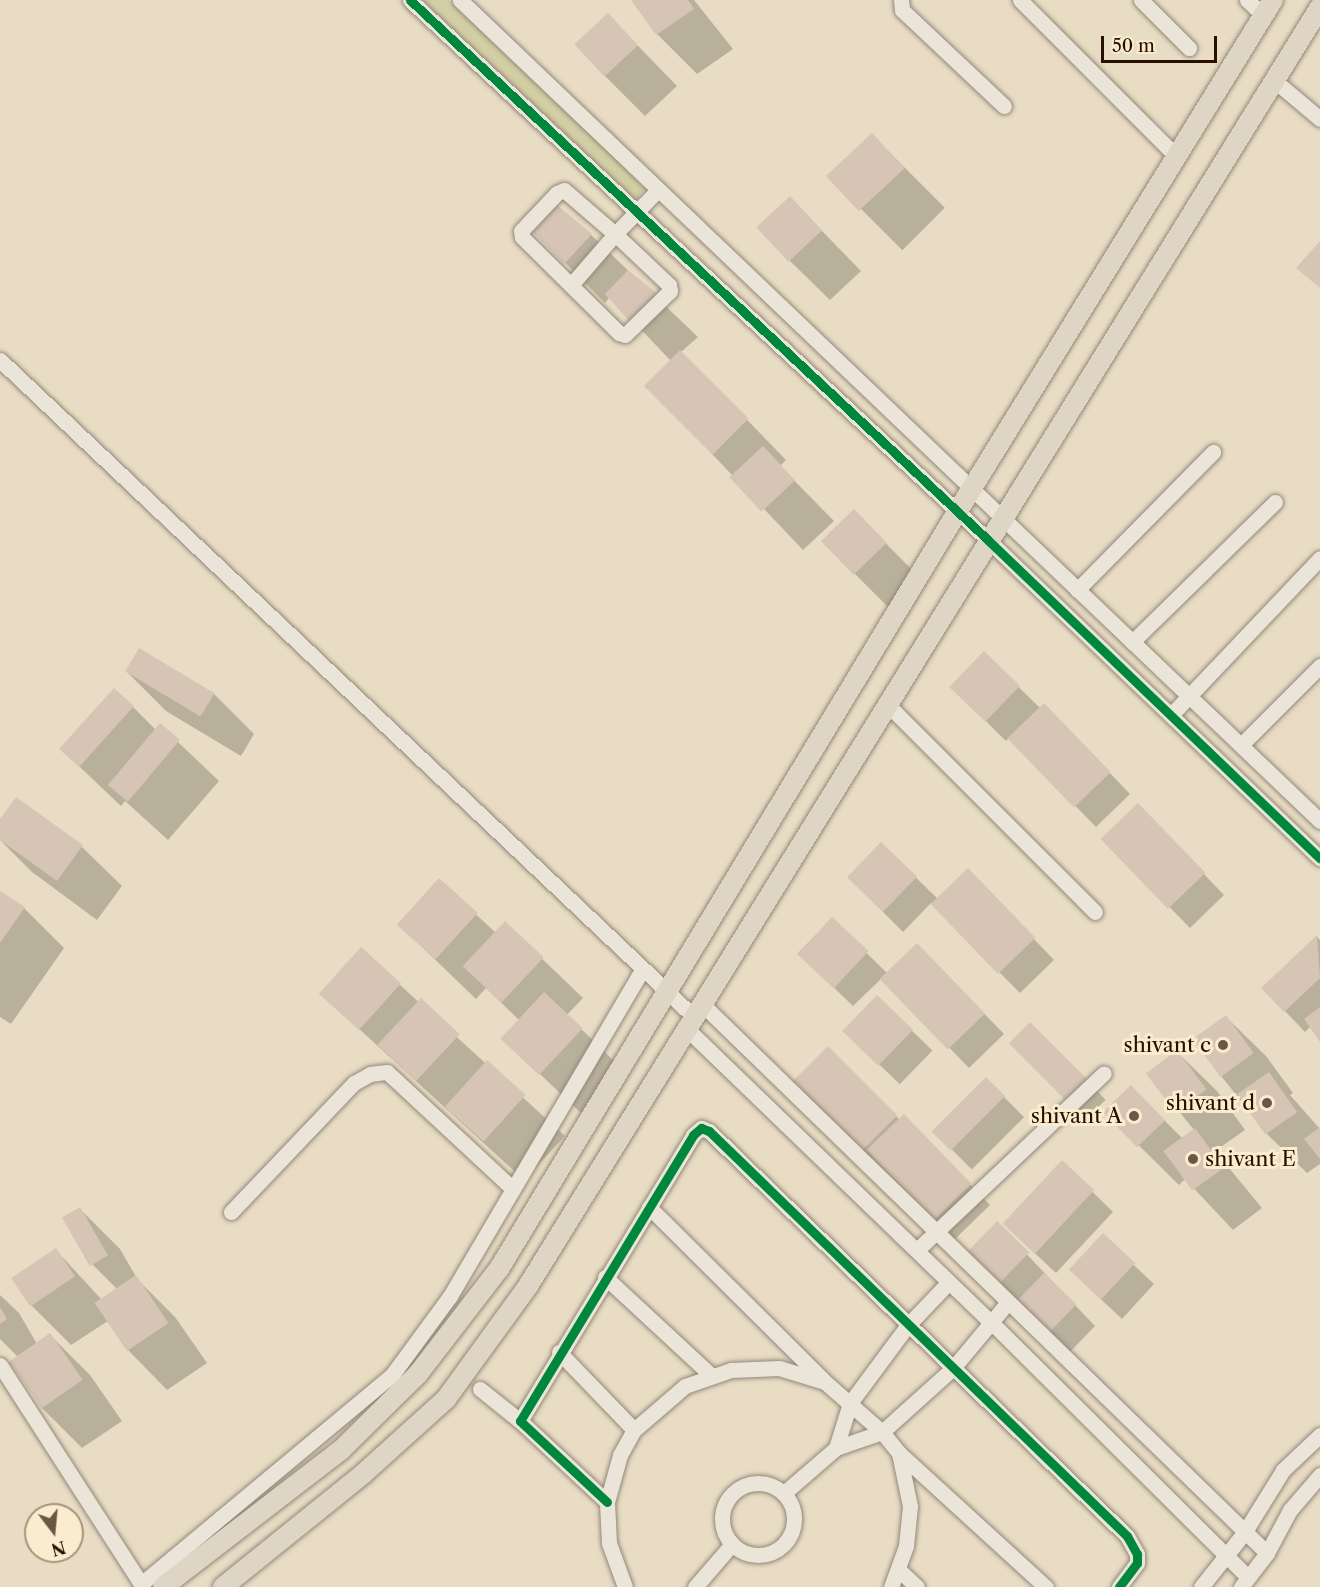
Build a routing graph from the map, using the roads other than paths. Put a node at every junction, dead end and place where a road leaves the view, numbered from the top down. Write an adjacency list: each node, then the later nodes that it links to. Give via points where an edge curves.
1 (410, 0): 15 (street)
2 (459, 0): 14 (street)
3 (901, 0): 11 (street, via 902,10)
4 (1020, 0): 13 (street)
5 (1141, 0): 9 (street)
6 (1246, 0): 8 (street)
7 (1320, 7): 10 (main road)
8 (1268, 8): 13 (main road)
9 (1189, 48)
10 (1275, 81): 12 (street); 23 (main road)
11 (1004, 106)
12 (1320, 119)
13 (1175, 155): 20 (main road)
14 (658, 190): 15 (street); 20 (street)
15 (635, 212): 16 (street); 22 (street)
16 (615, 234): 17 (street); 17 (street, via 564,190 521,231 522,237); 17 (street, via 669,285 670,291 625,335)
17 (571, 285)
18 (0, 360): 36 (street)
19 (1213, 452): 26 (street)
20 (972, 488): 22 (main road); 23 (street)
21 (1275, 502): 27 (street)
22 (956, 514): 24 (street); 37 (main road)
23 (1002, 519): 24 (main road); 26 (street)
24 (988, 540): 30 (main road); 31 (street)
25 (1320, 558): 29 (street)
26 (1077, 590): 27 (street)
27 (1132, 642): 29 (street)
28 (1320, 666): 32 (street)
29 (1188, 695): 31 (street); 32 (street)
30 (887, 704): 35 (street); 38 (main road)
31 (1171, 715): 34 (street)
32 (1240, 745): 33 (street)
33 (1320, 820)
34 (1320, 858)
35 (1095, 912)
36 (642, 970): 37 (street); 40 (street)
37 (666, 993): 38 (street); 73 (main road, via 499,1269 418,1374 340,1450)
38 (694, 1017): 43 (street); 44 (street); 74 (main road, via 528,1286 446,1399 363,1474)
39 (1104, 1073): 43 (street)
40 (513, 1189): 42 (street, via 387,1072 370,1074 354,1083); 72 (street, via 450,1296 392,1375)
41 (649, 1207): 45 (street); 49 (street, via 693,1135 701,1128 709,1131); 54 (street)
42 (231, 1212)
43 (936, 1232): 44 (street); 47 (street)
44 (916, 1250): 46 (street)
45 (606, 1277): 50 (street); 53 (street)
46 (949, 1282): 48 (street); 49 (street)
47 (1008, 1302): 48 (street); 66 (street)
48 (993, 1324): 52 (street); 69 (street)
49 (908, 1325): 52 (street); 56 (street)
50 (559, 1352): 57 (street); 58 (street)
51 (0, 1365): 72 (street)
52 (953, 1368): 59 (street); 80 (street, via 1128,1536 1137,1563)
53 (712, 1376): 54 (street, via 731,1370 779,1368); 58 (street, via 685,1386)
54 (825, 1382): 56 (street)
55 (480, 1389): 57 (street)
56 (850, 1403): 59 (street); 61 (street)
57 (520, 1421): 65 (street)
58 (634, 1430): 65 (street, via 620,1455)
59 (882, 1432): 61 (street); 62 (street)
60 (1320, 1435): 66 (street, via 1283,1470)
61 (836, 1448): 64 (street)
62 (899, 1453): 70 (street, via 910,1506); 79 (street)
63 (1320, 1475): 68 (street, via 1290,1510)
64 (784, 1493): 67 (street, via 761,1483 737,1489 723,1509 722,1522); 67 (street, via 791,1502 794,1524 784,1545 763,1555 752,1555)
65 (607, 1502): 75 (street, via 609,1543)
66 (1244, 1533): 68 (street); 69 (street)
67 (732, 1544): 76 (street)
68 (1267, 1553): 71 (street)
69 (1226, 1555): 71 (street); 81 (street)
70 (900, 1571): 77 (street); 78 (street)
71 (1244, 1582)
72 (142, 1586)
73 (167, 1586)
74 (223, 1587)
75 (625, 1587)
76 (695, 1587)
77 (891, 1587)
78 (917, 1587)
79 (1046, 1587)
80 (1119, 1587)
81 (1201, 1587)

